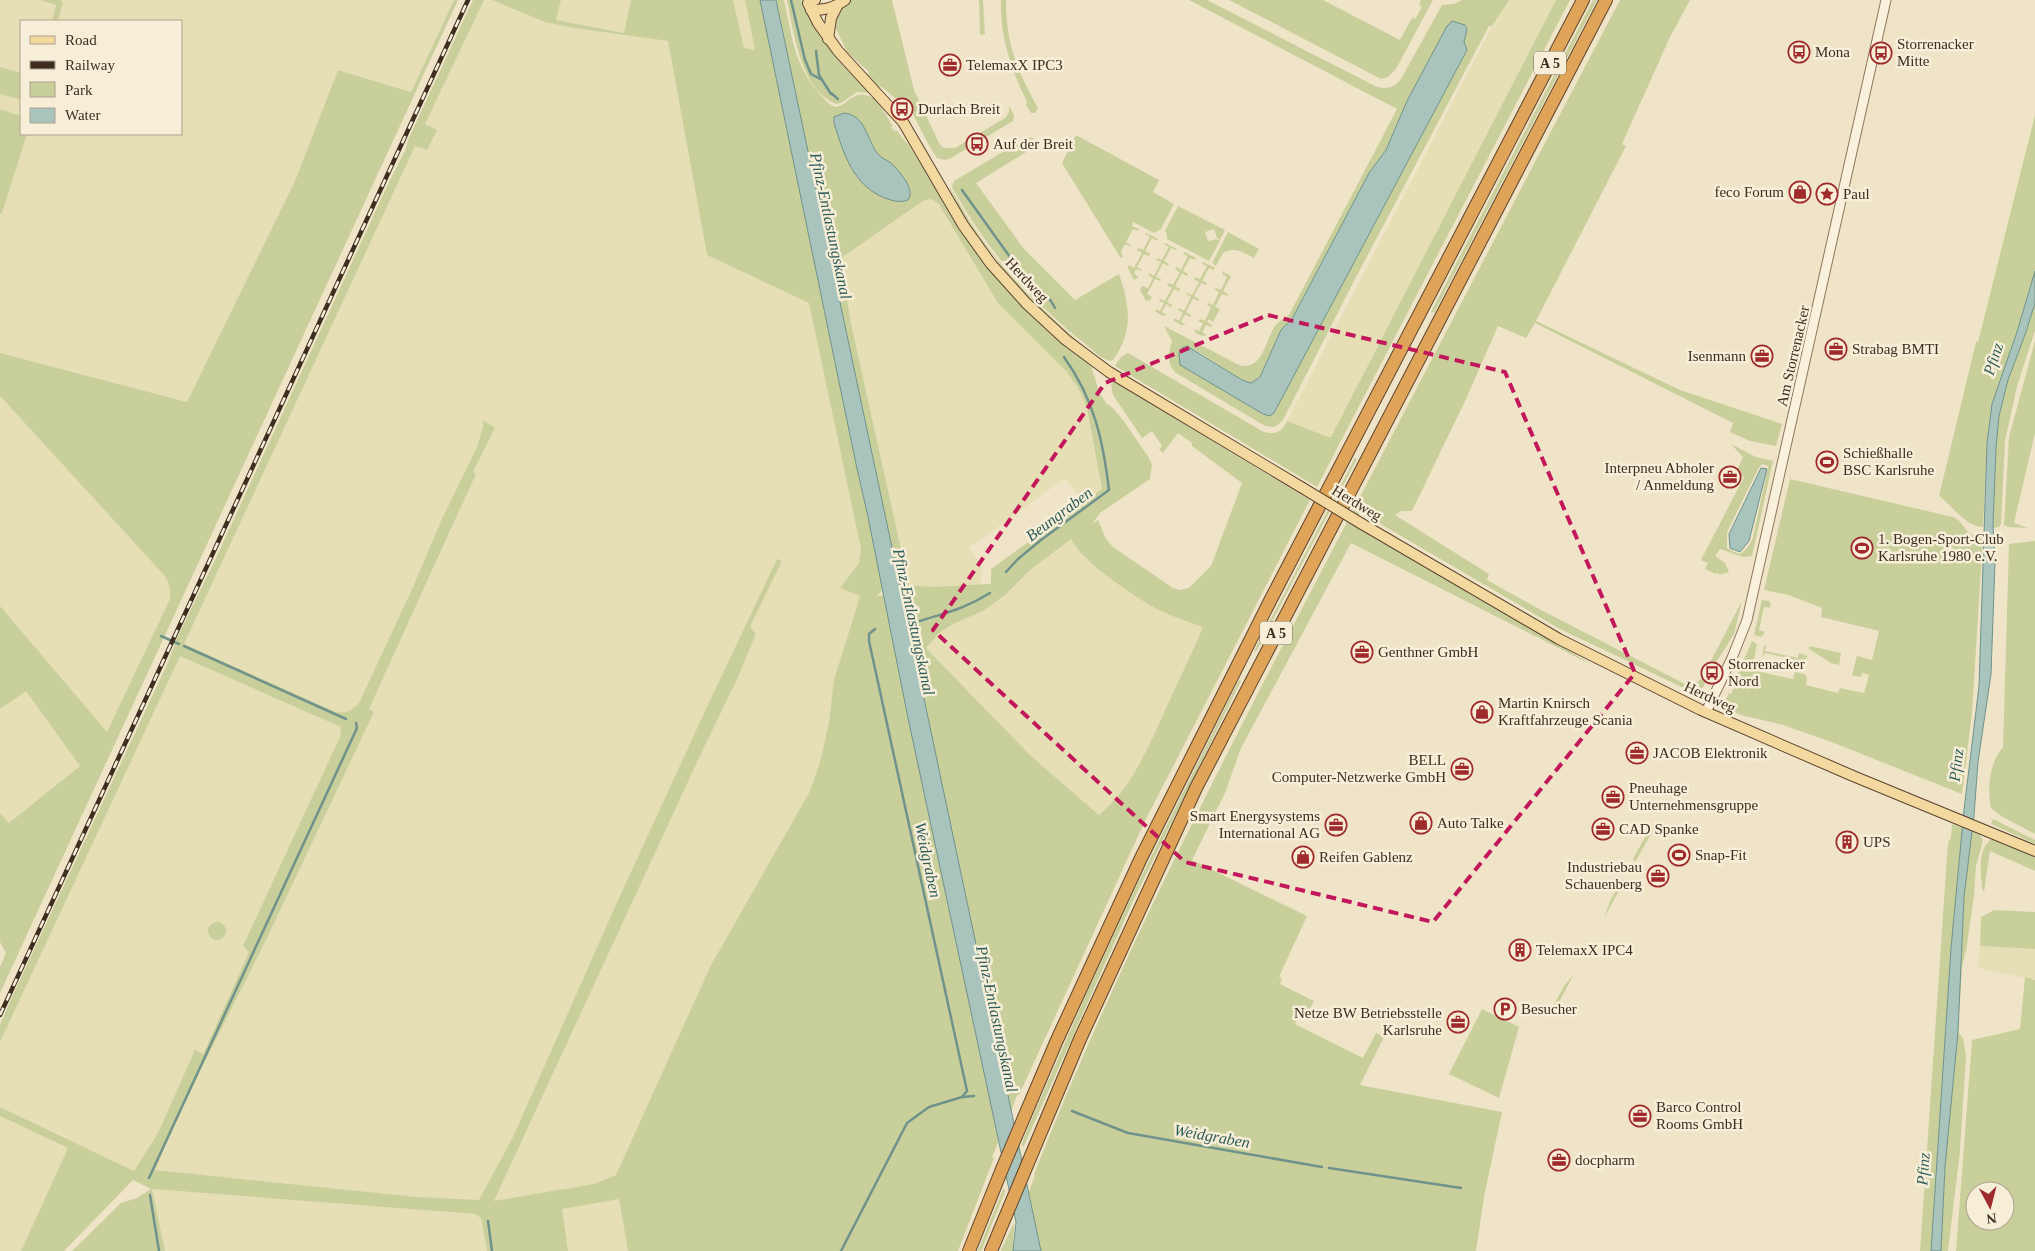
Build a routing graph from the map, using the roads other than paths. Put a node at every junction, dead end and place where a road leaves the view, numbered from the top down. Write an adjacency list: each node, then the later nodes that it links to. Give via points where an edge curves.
1 (1583, 0): 9 (highway, A 5, via 1188,760 1018,1129)
2 (1606, 0): 10 (highway, A 5, via 1196,788 1084,1030)
3 (1886, 0): 7 (street, Am Storrenacker, via 1747,620)
4 (810, 3): 5 (main road, via 829,9); 6 (main road, Herdweg)
5 (841, 3): 6 (main road, via 831,18)
6 (828, 38): 7 (main road, Herdweg, bridge, via 897,115 952,208 1009,285 1084,355 1132,387 1559,639)
7 (1706, 712): 8 (main road, Herdweg)
8 (2035, 850)
9 (969, 1251)
10 (991, 1251)

